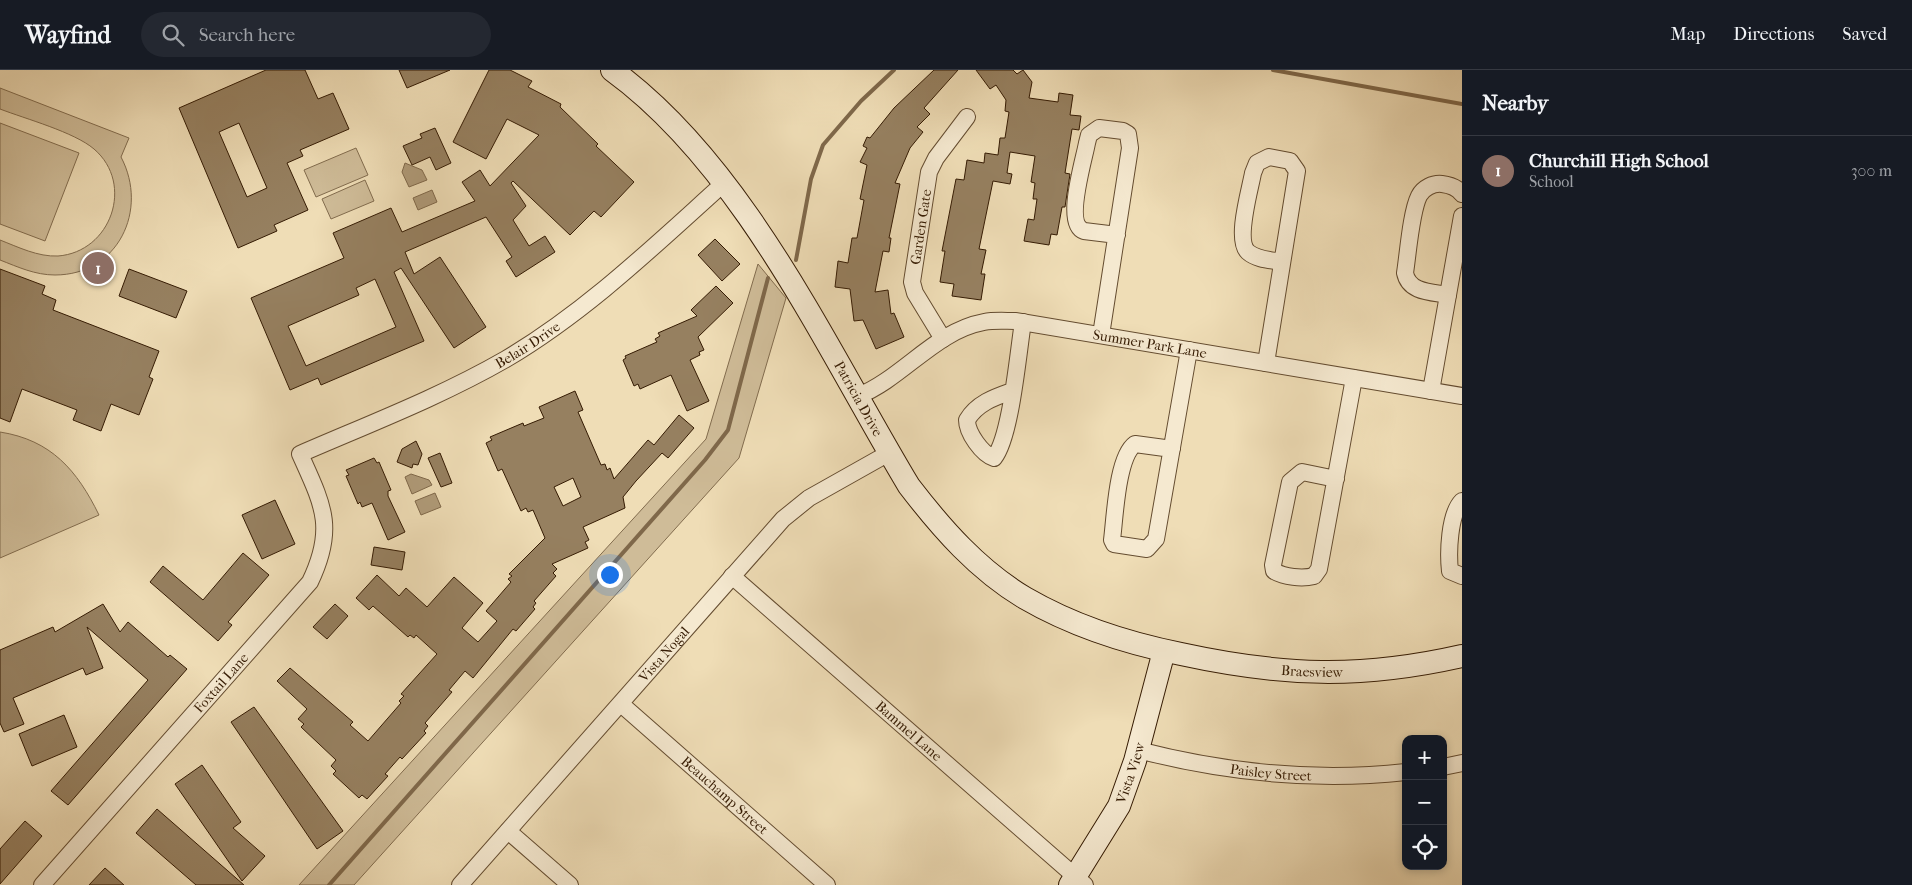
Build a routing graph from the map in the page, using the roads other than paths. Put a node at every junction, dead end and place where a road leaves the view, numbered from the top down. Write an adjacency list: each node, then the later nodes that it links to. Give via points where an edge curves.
1 (612, 70): 3 (street, Patricia Drive, via 652,102 681,131)
2 (966, 117): 11 (street, Garden Gate, via 929,172 912,272 915,293)
3 (723, 184): 17 (street, Patricia Drive, via 785,273); 21 (street, Belair Drive, via 606,290 514,354 440,393)
4 (1462, 194): 8 (street, via 1454,187 1438,183 1423,190 1416,205 1405,273 1412,286)
5 (1462, 216): 8 (street)
6 (1117, 235): 6 (street, via 1084,231 1076,224 1074,209 1087,143 1098,128 1123,131 1130,140); 10 (street)
7 (1282, 262): 7 (street, via 1297,171 1290,161 1269,157 1256,163 1253,172 1242,241 1248,252 1256,257); 13 (street)
8 (1448, 295): 16 (street)
9 (1024, 322): 10 (street, Summer Park Lane); 11 (street, Summer Park Lane, via 983,322); 15 (street)
10 (1100, 335): 12 (street, Summer Park Lane)
11 (943, 339): 17 (street, Summer Park Lane, via 872,390)
12 (1189, 350): 13 (street, Summer Park Lane); 19 (street)
13 (1266, 363): 14 (street, Summer Park Lane)
14 (1354, 378): 16 (street, Summer Park Lane); 22 (street)
15 (1012, 391)
16 (1431, 391): 18 (street, Summer Park Lane)
17 (858, 396): 20 (street, Patricia Drive)
18 (1462, 396)
19 (1172, 448): 19 (street, via 1135,444 1127,453 1118,491 1114,544 1141,549 1152,545 1156,539)
20 (889, 453): 24 (street, Vista Nogal, via 796,508); 26 (street, Patricia Drive, via 933,518 961,548 998,579 1059,617 1096,633)
21 (300, 454): 35 (street, Foxtail Lane, via 324,514 326,533 323,552 310,582)
22 (1336, 479): 22 (street, via 1319,569 1314,576 1307,578 1280,574 1272,565 1290,482 1302,472)
23 (1462, 500): 25 (street, via 1454,513 1448,560 1450,570)
24 (732, 576): 28 (street, Vista Nogal); 34 (street, Bammel Lane)
25 (1462, 576)
26 (1164, 651): 27 (street, Braesview, via 1230,665 1306,673 1364,672); 29 (street, Vista View)
27 (1462, 656)
28 (621, 704): 33 (street, Vista Nogal); 38 (street, Beauchamp Street)
29 (1138, 750): 32 (street, Paisley Street, via 1236,771 1307,777); 34 (street, Vista View, via 1119,806)
30 (1462, 763): 31 (street)
31 (1447, 766)
32 (1402, 772)
33 (508, 831): 36 (street, Vista Nogal); 37 (street)
34 (1076, 882)
35 (42, 885)
36 (460, 885)
37 (570, 885)
38 (827, 885)

